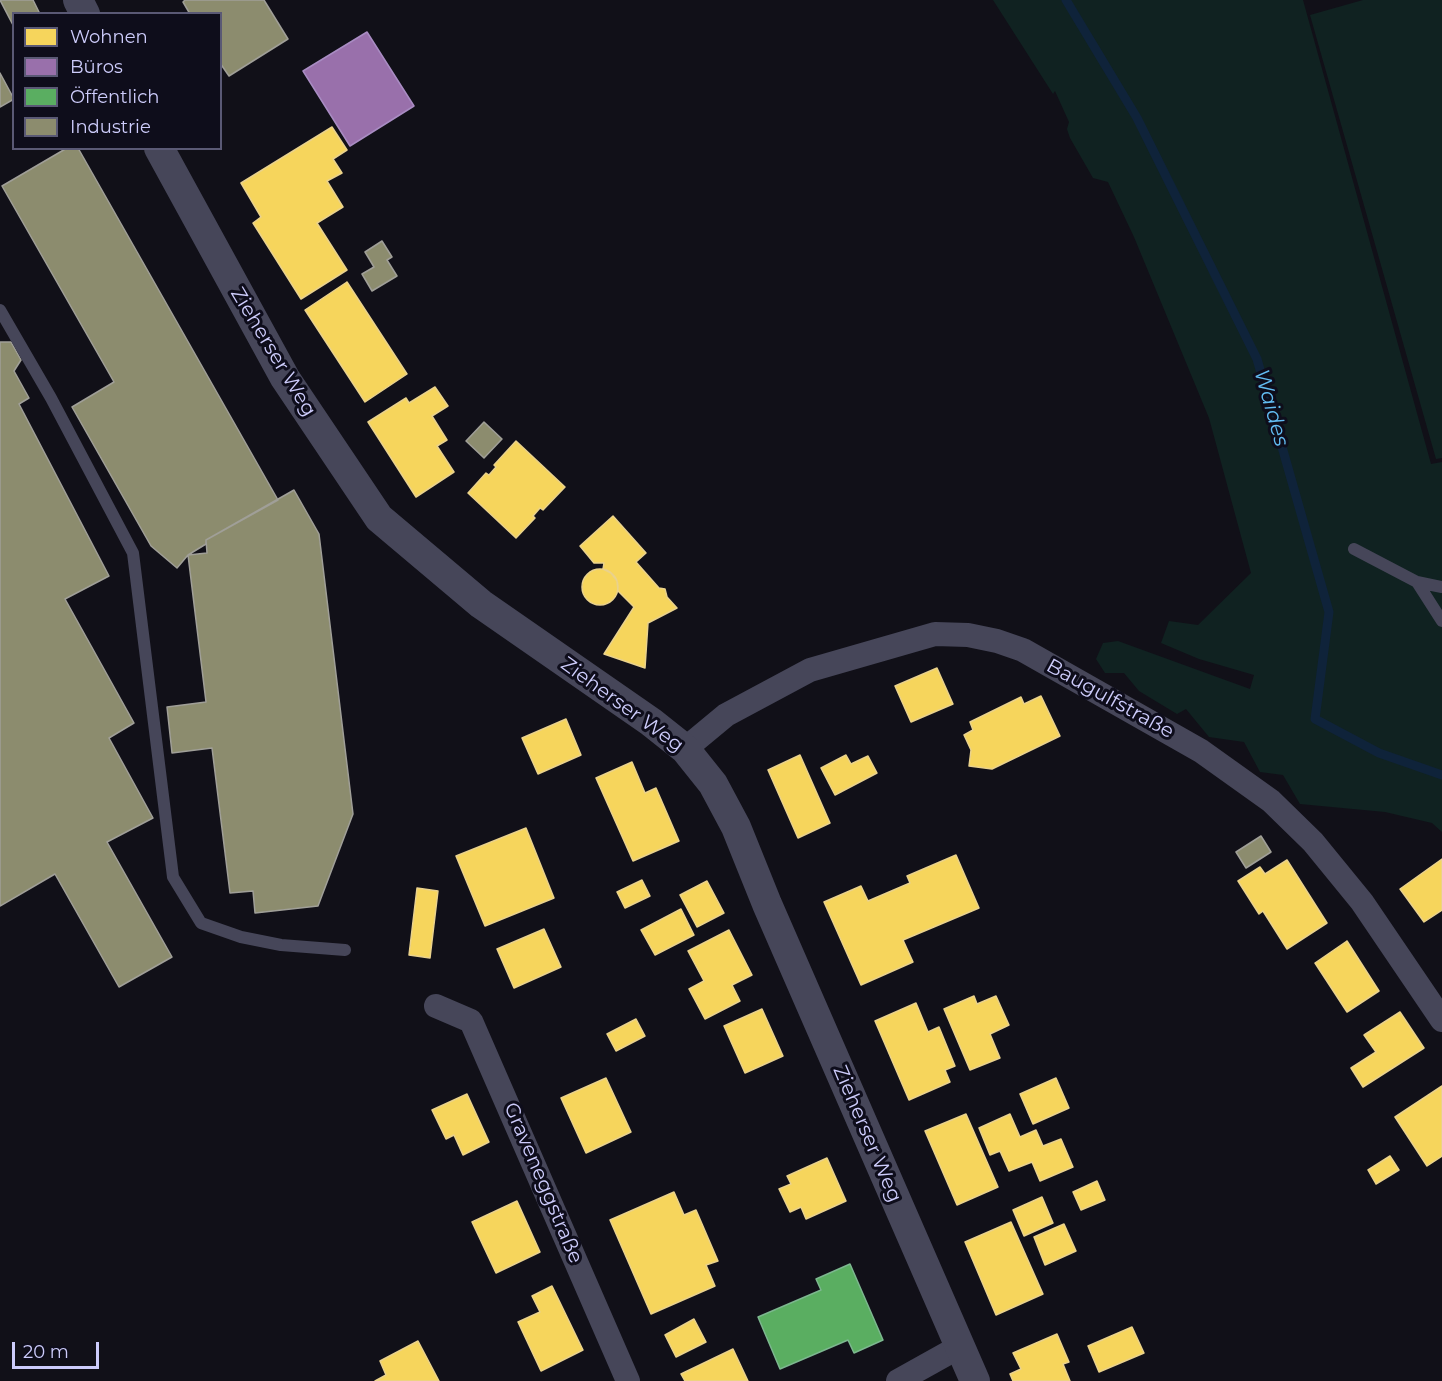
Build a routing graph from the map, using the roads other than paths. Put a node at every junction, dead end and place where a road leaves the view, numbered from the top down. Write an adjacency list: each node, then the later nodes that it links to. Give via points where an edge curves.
1 (160, 150): 7 (street, Zieherser Weg, via 285,378 379,518 481,604)
2 (0, 310): 8 (lane, via 133,553 173,877 201,923 281,945)
3 (1354, 549): 4 (lane)
4 (1418, 582): 5 (lane); 6 (lane)
5 (1442, 587)
6 (1442, 621)
7 (685, 749): 10 (street, Baugulfstraße, via 726,715 810,670 935,634 997,641 1033,656 1201,751 1271,801 1313,842 1375,921); 11 (street, Zieherser Weg, via 714,784 736,827)
8 (345, 950)
9 (436, 1006): 12 (street, Graveneggstraße, via 471,1021)
10 (1442, 1020)
11 (959, 1347): 13 (street); 14 (street, Zieherser Weg)
12 (628, 1381)
13 (898, 1381)
14 (975, 1381)

